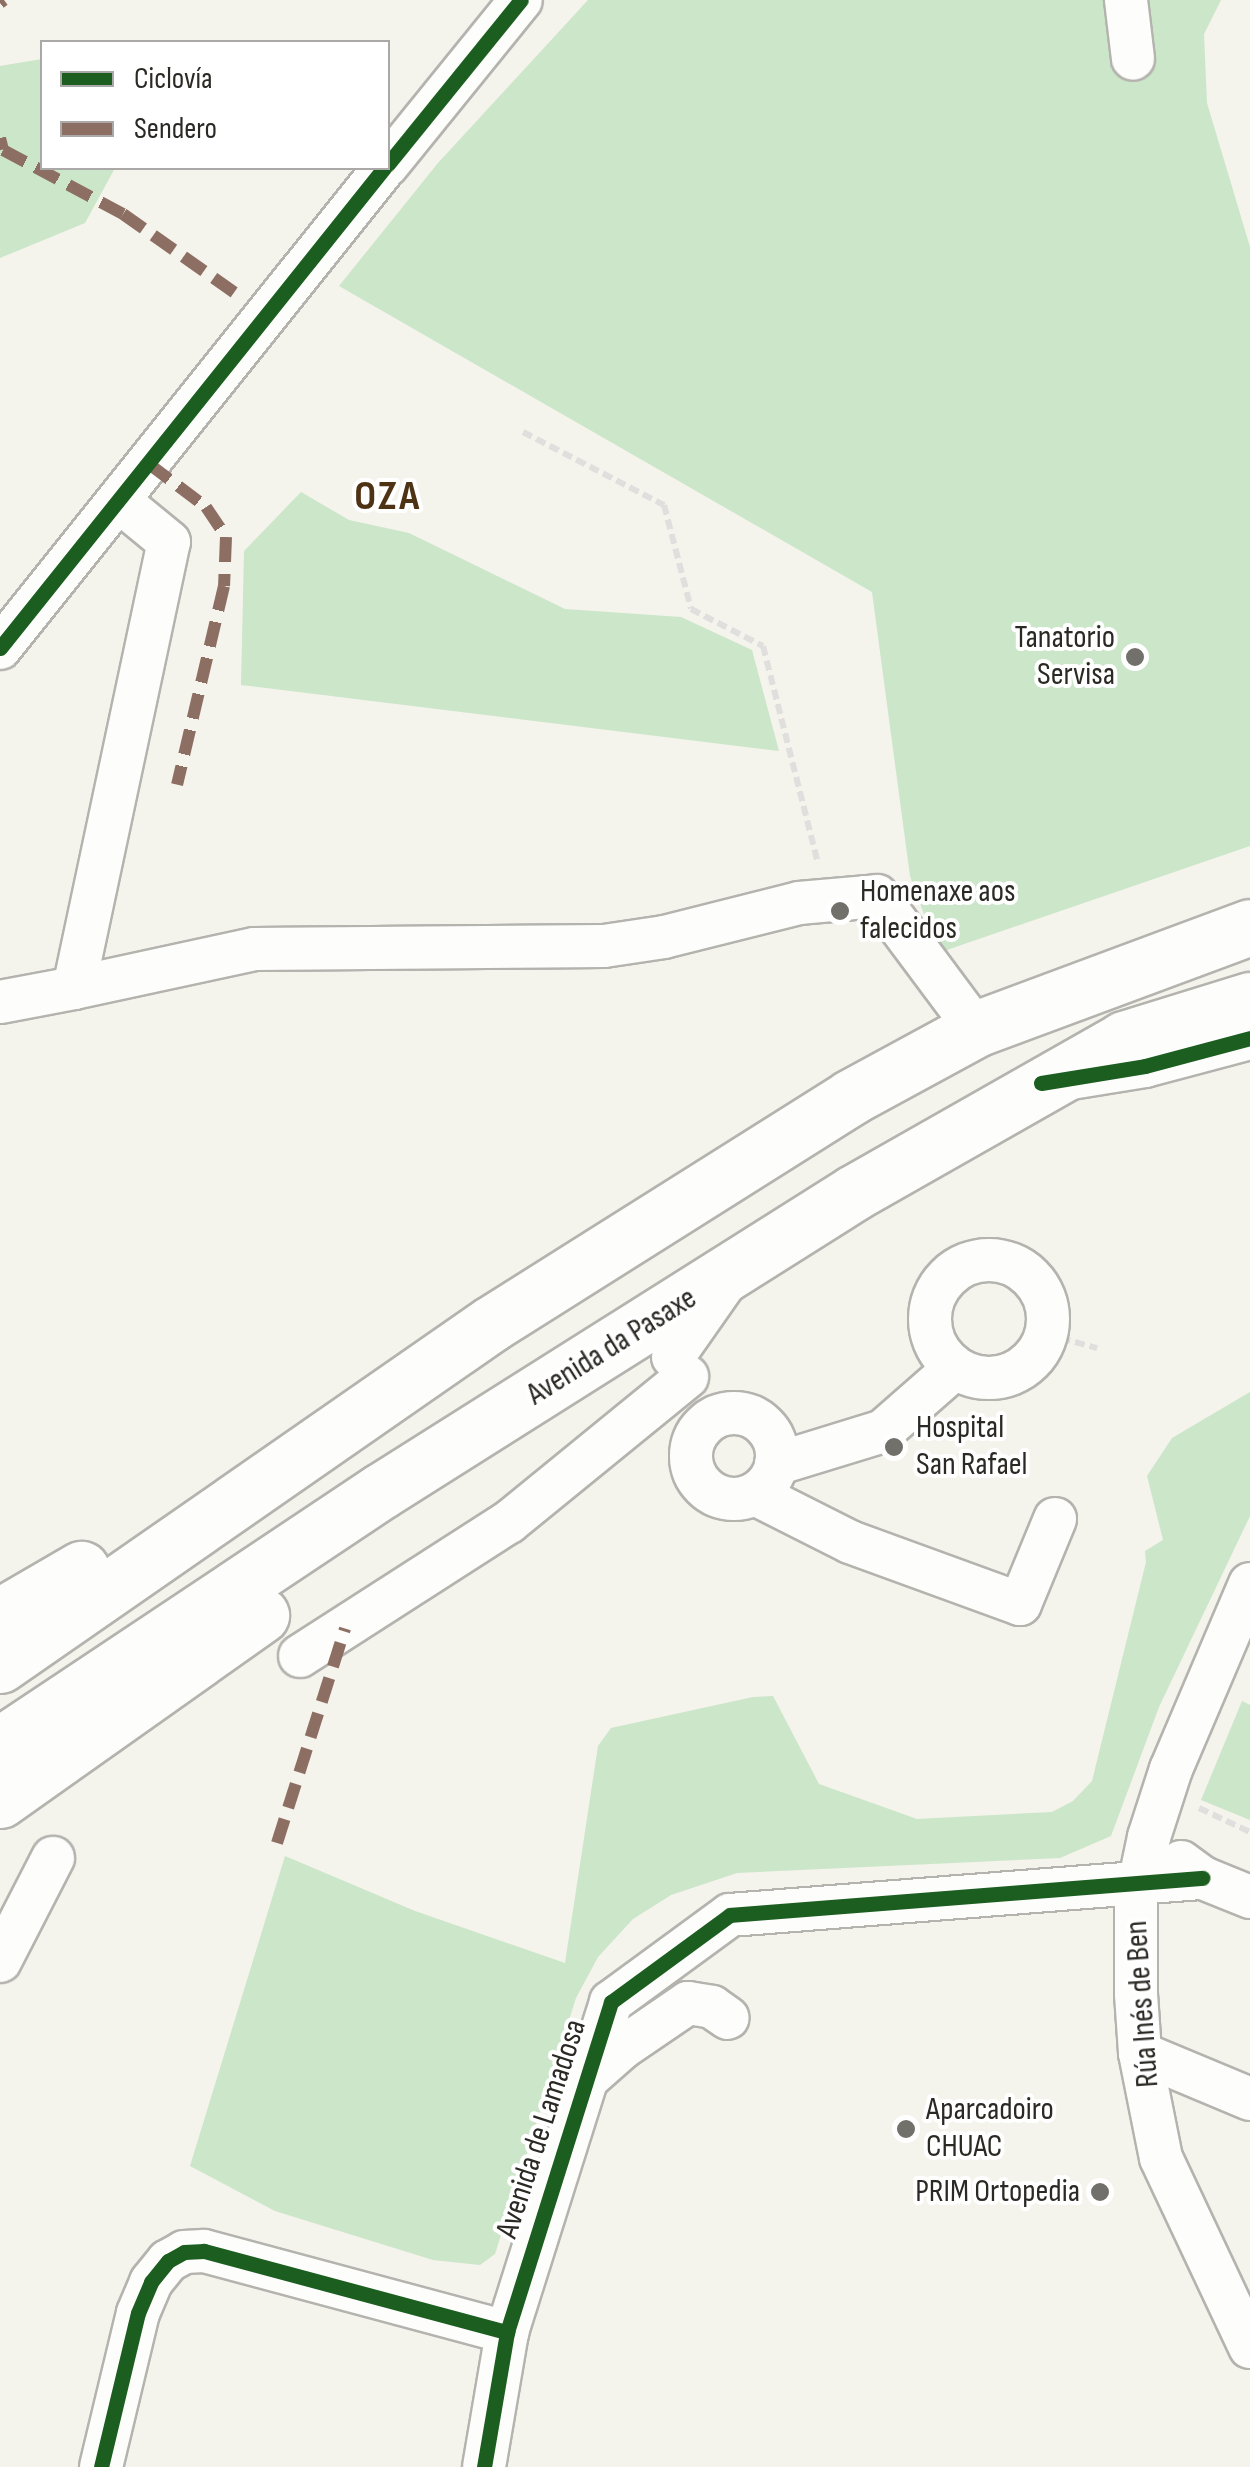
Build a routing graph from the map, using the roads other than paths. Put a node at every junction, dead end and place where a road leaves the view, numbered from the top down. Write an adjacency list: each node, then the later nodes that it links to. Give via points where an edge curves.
1 (520, 0): 4 (street)
2 (1126, 0): 3 (street)
3 (1134, 60)
4 (390, 161)
5 (383, 170): 6 (street)
6 (119, 500): 7 (street); 9 (street, via 168,542)
7 (0, 648)
8 (1250, 927): 12 (main road)
9 (74, 988): 11 (street); 12 (street, via 254,949 604,946 826,900 877,896)
10 (1250, 1000): 14 (main road, Avenida da Pasaxe, via 1124,1039)
11 (0, 1002)
12 (976, 1028): 16 (main road, via 851,1097)
13 (1250, 1038): 14 (street, via 1145,1066)
14 (1040, 1083): 15 (main road, Avenida da Pasaxe)
15 (733, 1271): 17 (main road, Avenida da Pasaxe); 18 (street)
16 (491, 1324): 25 (main road); 27 (main road)
17 (596, 1359): 18 (street); 22 (main road, Avenida da Pasaxe)
18 (680, 1367): 20 (street); 26 (street, via 509,1522)
19 (955, 1368): 19 (street, via 941,1354 930,1316 944,1280 978,1260 1017,1266 1043,1296 1046,1334 1026,1366 1010,1375 991,1378); 21 (street, via 883,1431)
20 (704, 1424): 21 (street, via 729,1414 755,1418 773,1438); 21 (street, via 691,1447 700,1484 723,1498)
21 (766, 1479): 23 (street, via 850,1542 1020,1604)
22 (381, 1492): 28 (main road, Avenida da Pasaxe); 29 (main road, via 301,1586)
23 (1055, 1519)
24 (1250, 1584): 30 (street, Rúa Inés de Ben)
25 (0, 1616)
26 (300, 1656)
27 (0, 1665)
28 (0, 1744)
29 (0, 1800)
30 (1149, 1837): 32 (street); 33 (street, Rúa Inés de Ben)
31 (53, 1858): 35 (street)
32 (1203, 1878): 33 (street, Avenida de Lamadosa); 34 (street)
33 (1140, 1880): 37 (street, Rúa Inés de Ben); 38 (street, Avenida de Lamadosa, via 730,1915 611,2002)
34 (1250, 1897)
35 (0, 1961)
36 (728, 2018): 38 (street, via 688,2003)
37 (1140, 2053): 39 (street); 41 (street, Rúa Inés de Ben, via 1160,2158)
38 (587, 2078): 40 (street, Avenida de Lamadosa)
39 (1250, 2099)
40 (507, 2332): 42 (street, via 184,2252 151,2282 138,2313); 43 (street, Avenida de Lamadosa)
41 (1250, 2347)
42 (101, 2467)
43 (484, 2467)

